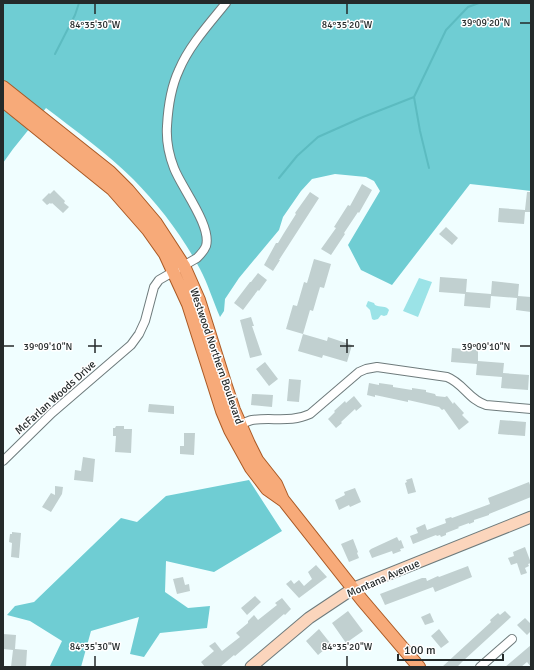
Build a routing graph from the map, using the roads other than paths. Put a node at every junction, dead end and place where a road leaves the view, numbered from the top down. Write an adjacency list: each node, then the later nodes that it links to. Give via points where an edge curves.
1 (226, 3): 4 (street, McFarlan Woods Drive, via 178,70 168,114 167,144 174,169 206,234 206,245 202,253)
2 (3, 87): 4 (main road, Westwood Northern Boulevard, via 128,190 156,223)
3 (3, 100): 4 (main road, Westwood Northern Boulevard, via 112,189)
4 (179, 269): 6 (main road, Westwood Northern Boulevard, via 199,300 226,386); 7 (street, McFarlan Woods Drive, via 159,280 154,287 145,321 130,345 52,413)
5 (531, 409): 6 (street, via 486,405 470,397 456,381 443,376 377,367 359,372 310,414 301,418 253,420)
6 (235, 428): 9 (main road, Westwood Northern Boulevard, via 276,484 284,501)
7 (3, 461)
8 (531, 517): 9 (street, Montana Avenue)
9 (354, 588): 11 (street, Montana Avenue, via 309,618); 12 (main road, Westwood Northern Boulevard)
10 (512, 639): 13 (street)
11 (251, 667)
12 (419, 667)
13 (480, 667)

